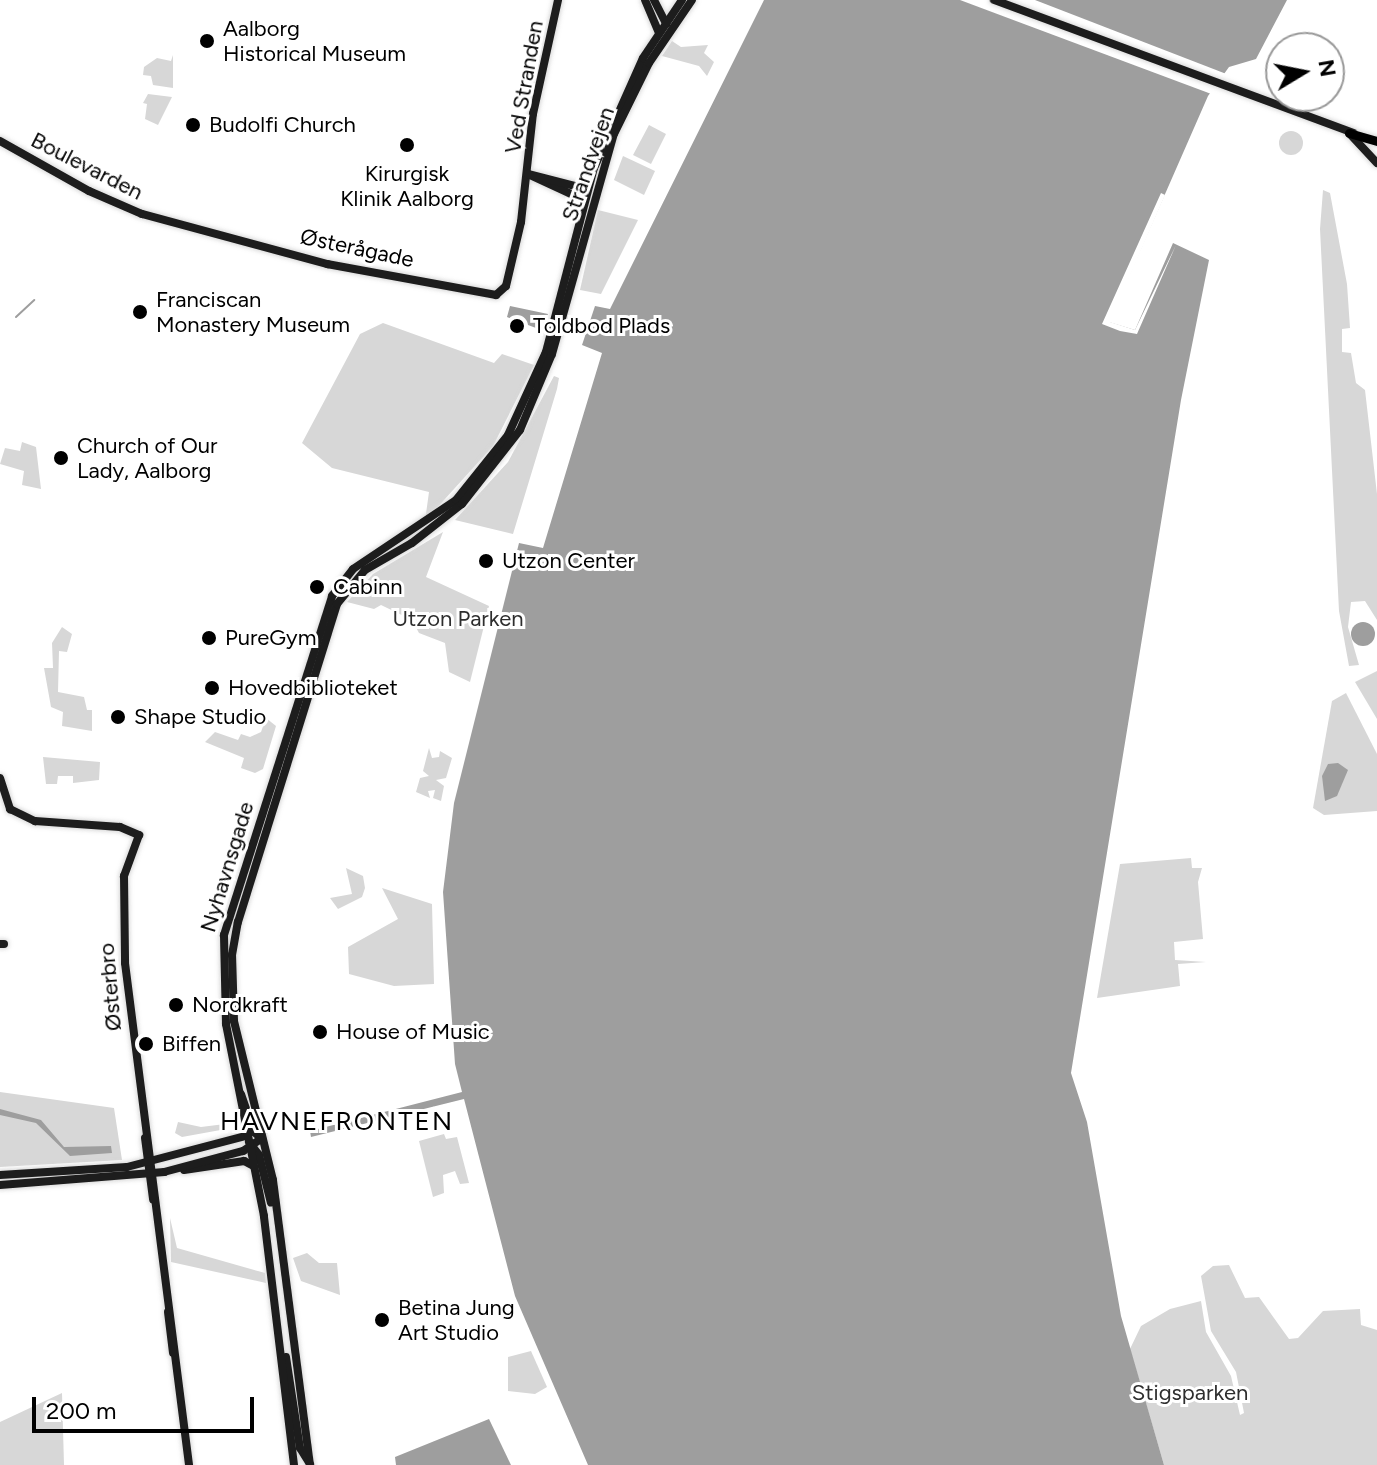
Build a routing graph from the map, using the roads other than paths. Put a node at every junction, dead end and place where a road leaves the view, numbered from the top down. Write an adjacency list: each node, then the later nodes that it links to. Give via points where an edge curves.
1 (645, 0): 8 (main road)
2 (654, 0): 7 (main road)
3 (682, 0): 7 (main road, Strandvejen)
4 (692, 0): 7 (main road, Strandvejen)
5 (994, 0): 9 (main road)
6 (558, 4): 14 (main road, Ved Stranden, via 533,114)
7 (668, 26): 8 (main road, Strandvejen); 15 (main road, Strandvejen)
8 (659, 33): 15 (main road, Strandvejen, via 614,117)
9 (1349, 133): 10 (main road); 11 (main road); 13 (main road)
10 (1364, 134): 11 (main road)
11 (1376, 140)
12 (0, 141): 16 (main road, Boulevarden, via 89,191)
13 (1377, 163)
14 (528, 174): 15 (main road, Ved Stranden); 17 (main road, Ved Stranden, via 512,263)
15 (588, 195): 18 (main road, Strandvejen, via 549,353 500,448)
16 (159, 219): 17 (main road, Østerågade, via 327,264 491,296)
17 (501, 293)
18 (428, 527): 20 (main road, Nyhavnsgade, via 353,569 326,613 224,935 224,996); 21 (main road, Nyhavnsgade, via 365,570 337,604 238,922 232,1006)
19 (0, 778): 23 (main road, Østerbro, via 10,809 35,821 120,827 139,835 125,871 123,937)
20 (233, 1065): 21 (main road, via 251,1125); 22 (main road, Nyhavnsgade)
21 (262, 1138): 22 (main road); 29 (main road, Nyhavnsgade, via 273,1180)
22 (248, 1143): 23 (main road); 24 (main road, Nyhavnsgade); 25 (main road); 29 (main road)
23 (148, 1162): 26 (main road, Østerbro); 27 (main road)
24 (252, 1165): 25 (main road, via 244,1161); 30 (main road, Nyhavnsgade)
25 (167, 1172): 26 (main road)
26 (150, 1174): 28 (main road); 33 (main road, Østerbro, via 166,1326)
27 (0, 1175)
28 (0, 1185)
29 (278, 1235): 32 (main road, Nyhavnsgade)
30 (278, 1329): 31 (main road, Nyhavnsgade); 32 (main road, via 300,1448)
31 (296, 1463)
32 (310, 1464)
33 (189, 1465)

